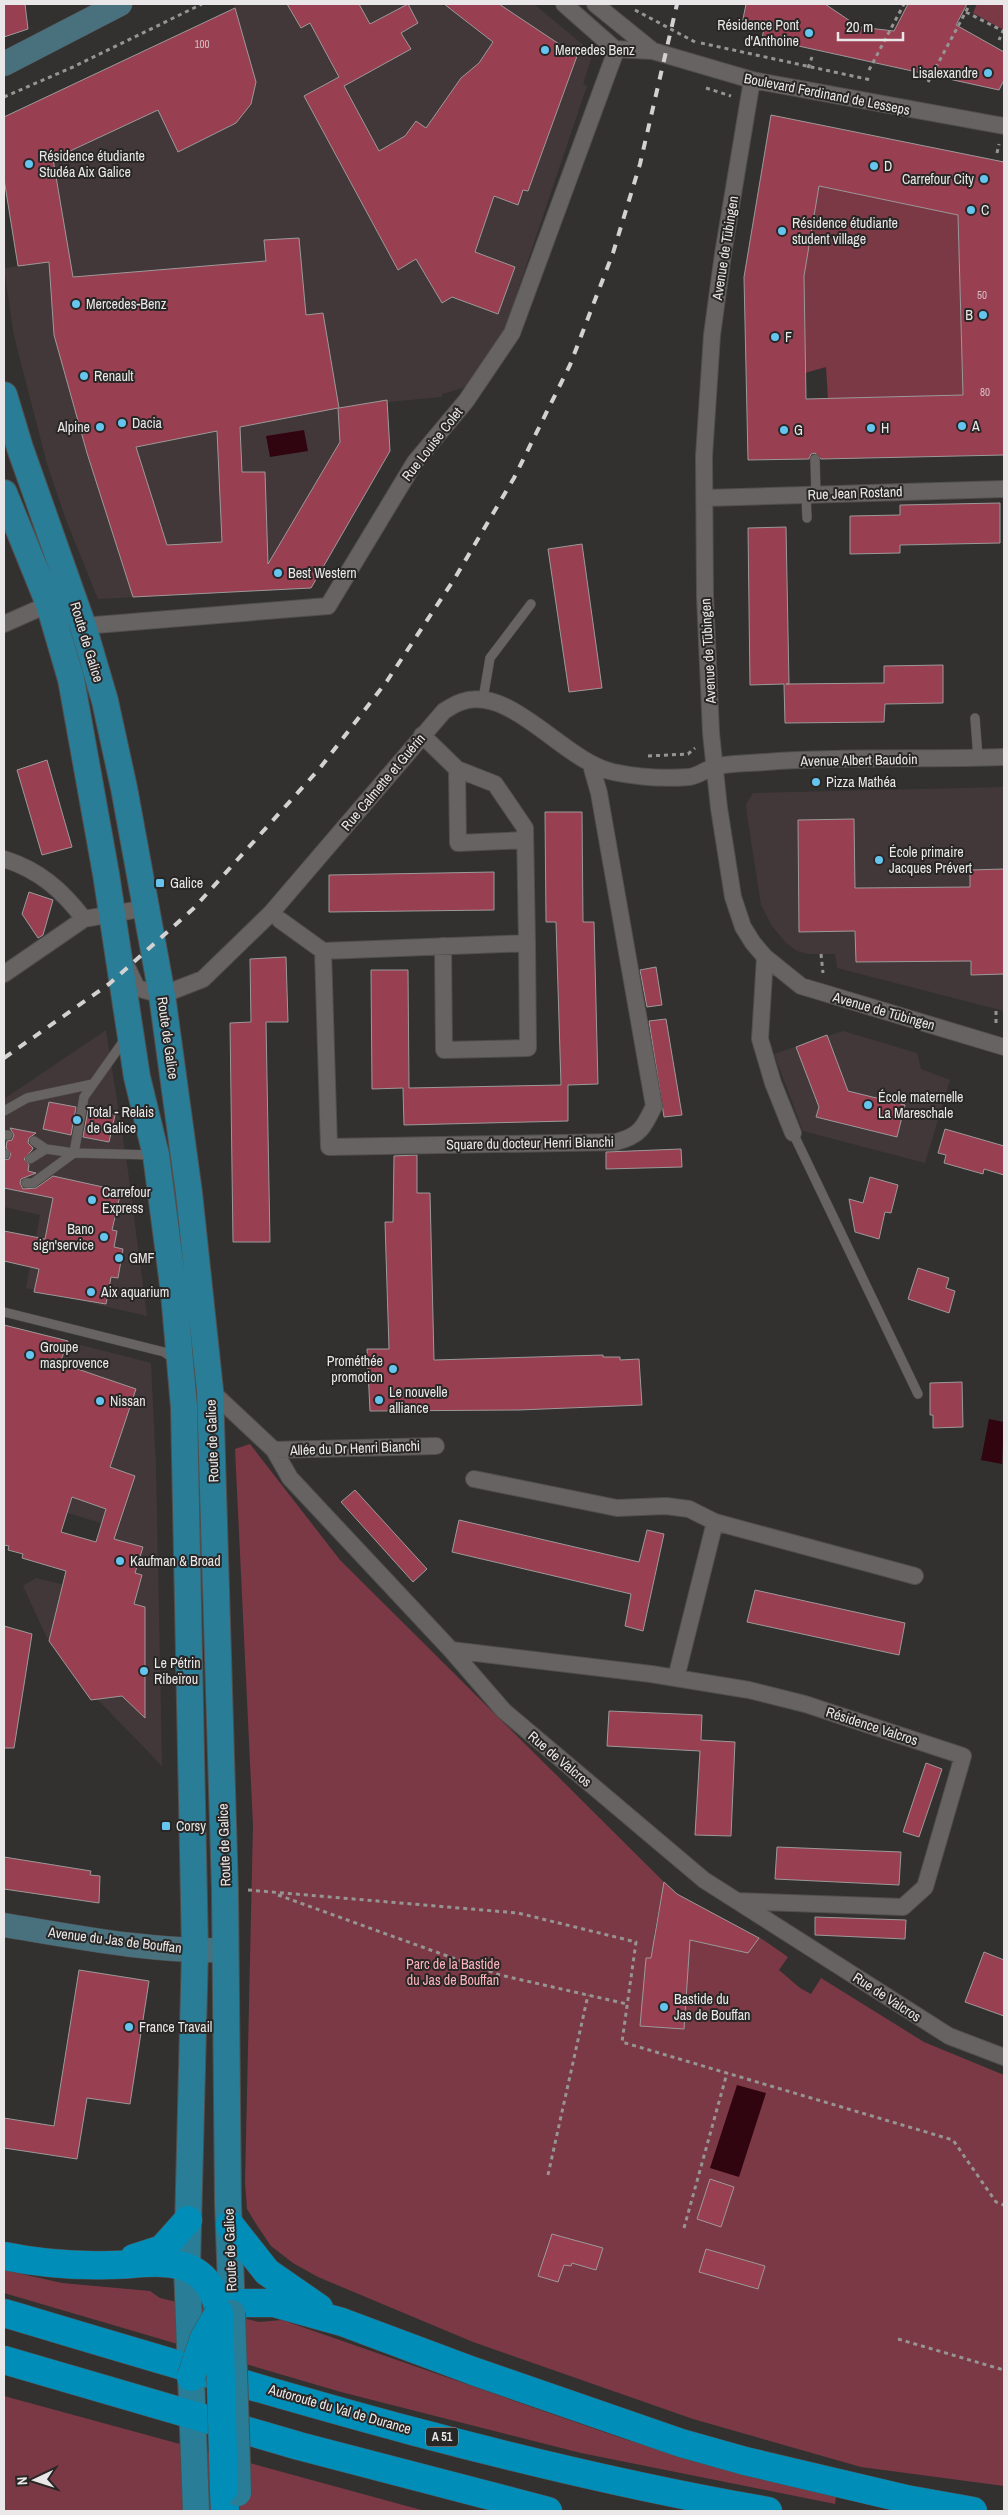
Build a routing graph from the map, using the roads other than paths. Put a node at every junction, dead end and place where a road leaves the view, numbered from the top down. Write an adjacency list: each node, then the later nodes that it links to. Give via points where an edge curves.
1 (120, 4): 6 (street)
2 (564, 4): 4 (street)
3 (595, 4): 5 (street)
4 (615, 49): 5 (street); 19 (street, Rue Louise Colet, via 512,333 466,401 415,462 328,606)
5 (653, 51): 7 (street, Boulevard Ferdinand de Lesseps)
6 (4, 64)
7 (752, 80): 8 (street, Boulevard Ferdinand de Lesseps); 14 (street, Avenue de Tübingen, via 722,254 712,335 706,407)
8 (1004, 126)
9 (4, 394): 16 (main road, Route de Galice, via 16,450)
10 (815, 459): 13 (lane)
11 (1004, 489): 13 (street, Rue Jean Rostand)
12 (4, 494): 16 (main road, Route de Galice)
13 (811, 495): 14 (street, Rue Jean Rostand); 15 (lane)
14 (706, 498): 26 (street, Avenue de Tübingen, via 705,596)
15 (807, 518)
16 (60, 600): 18 (street); 19 (main road, Route de Galice); 33 (main road, Route de Galice)
17 (531, 604): 20 (lane, via 490,658)
18 (4, 624)
19 (82, 626): 30 (main road, Route de Galice, via 105,701)
20 (483, 699): 22 (street, Rue Calmette et Guérin, via 461,701 444,711); 25 (street, Rue Calmette et Guérin, via 508,706)
21 (976, 718): 24 (lane)
22 (422, 735): 27 (street); 31 (street, Rue Calmette et Guérin)
23 (1004, 757): 24 (street, Avenue Albert Baudoin)
24 (978, 758): 26 (street, Avenue Albert Baudoin, via 767,761)
25 (591, 766): 26 (street, Rue Calmette et Guérin, via 640,776 688,777); 36 (street, Square du docteur Henri Bianchi, via 599,793 654,1106 643,1128 630,1139 616,1142 328,1147)
26 (715, 766): 37 (street, Avenue de Tübingen, via 733,897 742,927)
27 (457, 769): 28 (street, via 495,784 525,828); 28 (street, via 458,843)
28 (525, 840): 34 (street)
29 (4, 859): 32 (street, via 25,866 49,882)
30 (146, 908): 33 (street); 39 (main road, Route de Galice)
31 (275, 917): 36 (street); 39 (street, Rue Calmette et Guérin, via 202,979)
32 (84, 919): 33 (street); 38 (street)
33 (114, 928): 39 (street, via 137,988); 40 (main road, Route de Galice)
34 (527, 943): 35 (street); 35 (street, via 528,1048 444,1050)
35 (443, 946): 36 (street)
36 (323, 950)
37 (765, 957): 41 (street, Avenue de Tübingen, via 793,980 815,991); 44 (street, via 760,1039)
38 (4, 972)
39 (162, 995): 54 (main road, Route de Galice, via 188,1184)
40 (130, 1033): 42 (lane); 48 (main road, Route de Galice)
41 (1004, 1046)
42 (93, 1084): 43 (lane, via 27,1098); 47 (lane, via 84,1097)
43 (4, 1111)
44 (793, 1133): 55 (lane)
45 (34, 1141): 46 (lane)
46 (46, 1149): 47 (lane); 49 (lane)
47 (74, 1153): 48 (lane); 50 (lane, via 33,1182)
48 (156, 1155): 52 (main road, Route de Galice)
49 (30, 1159)
50 (26, 1183)
51 (4, 1312): 52 (lane, via 164,1352)
52 (180, 1362): 53 (main road, Route de Galice)
53 (182, 1389): 54 (street); 65 (main road, Route de Galice)
54 (210, 1390): 57 (street, Rue de Valcros); 66 (main road, Route de Galice)
55 (918, 1394)
56 (436, 1446): 57 (street, Allée du Dr Henri Bianchi)
57 (274, 1450): 61 (street, Rue de Valcros, via 290,1478)
58 (474, 1480): 59 (street, via 617,1508 689,1508)
59 (715, 1522): 60 (street); 62 (street)
60 (915, 1576)
61 (451, 1650): 62 (street, Résidence Valcros); 63 (street, Rue de Valcros, via 504,1711 704,1880)
62 (676, 1678): 63 (street, Résidence Valcros, via 749,1690 804,1704 963,1756 925,1887 903,1907)
63 (736, 1901): 67 (street, Rue de Valcros, via 949,2036)
64 (4, 1925): 65 (street, Avenue du Jas de Bouffan, via 123,1944)
65 (194, 1950): 66 (street, Avenue du Jas de Bouffan); 68 (main road, Route de Galice)
66 (226, 1950): 69 (main road, Route de Galice)
67 (1004, 2057)
68 (188, 2220): 71 (highway, via 162,2249); 72 (main road, Route de Galice)
69 (230, 2225): 73 (main road, Route de Galice); 75 (highway, via 279,2282)
70 (4, 2256): 71 (highway)
71 (108, 2265): 72 (highway, via 162,2263)
72 (187, 2267): 73 (highway, via 209,2283); 78 (main road, Route de Galice)
73 (228, 2311): 75 (highway, via 260,2302); 78 (highway, bridge, via 204,2338); 80 (highway, bridge)
74 (4, 2313): 83 (highway, Autoroute du Val de Durance / A 51, via 362,2416 547,2465)
75 (342, 2322): 84 (highway, via 681,2443 906,2499)
76 (4, 2360): 79 (highway)
77 (4, 2377): 79 (highway)
78 (191, 2377): 81 (main road, Route de Galice)
79 (299, 2446): 82 (highway)
80 (231, 2501)
81 (196, 2511)
82 (548, 2511)
83 (768, 2511)
84 (973, 2511)

